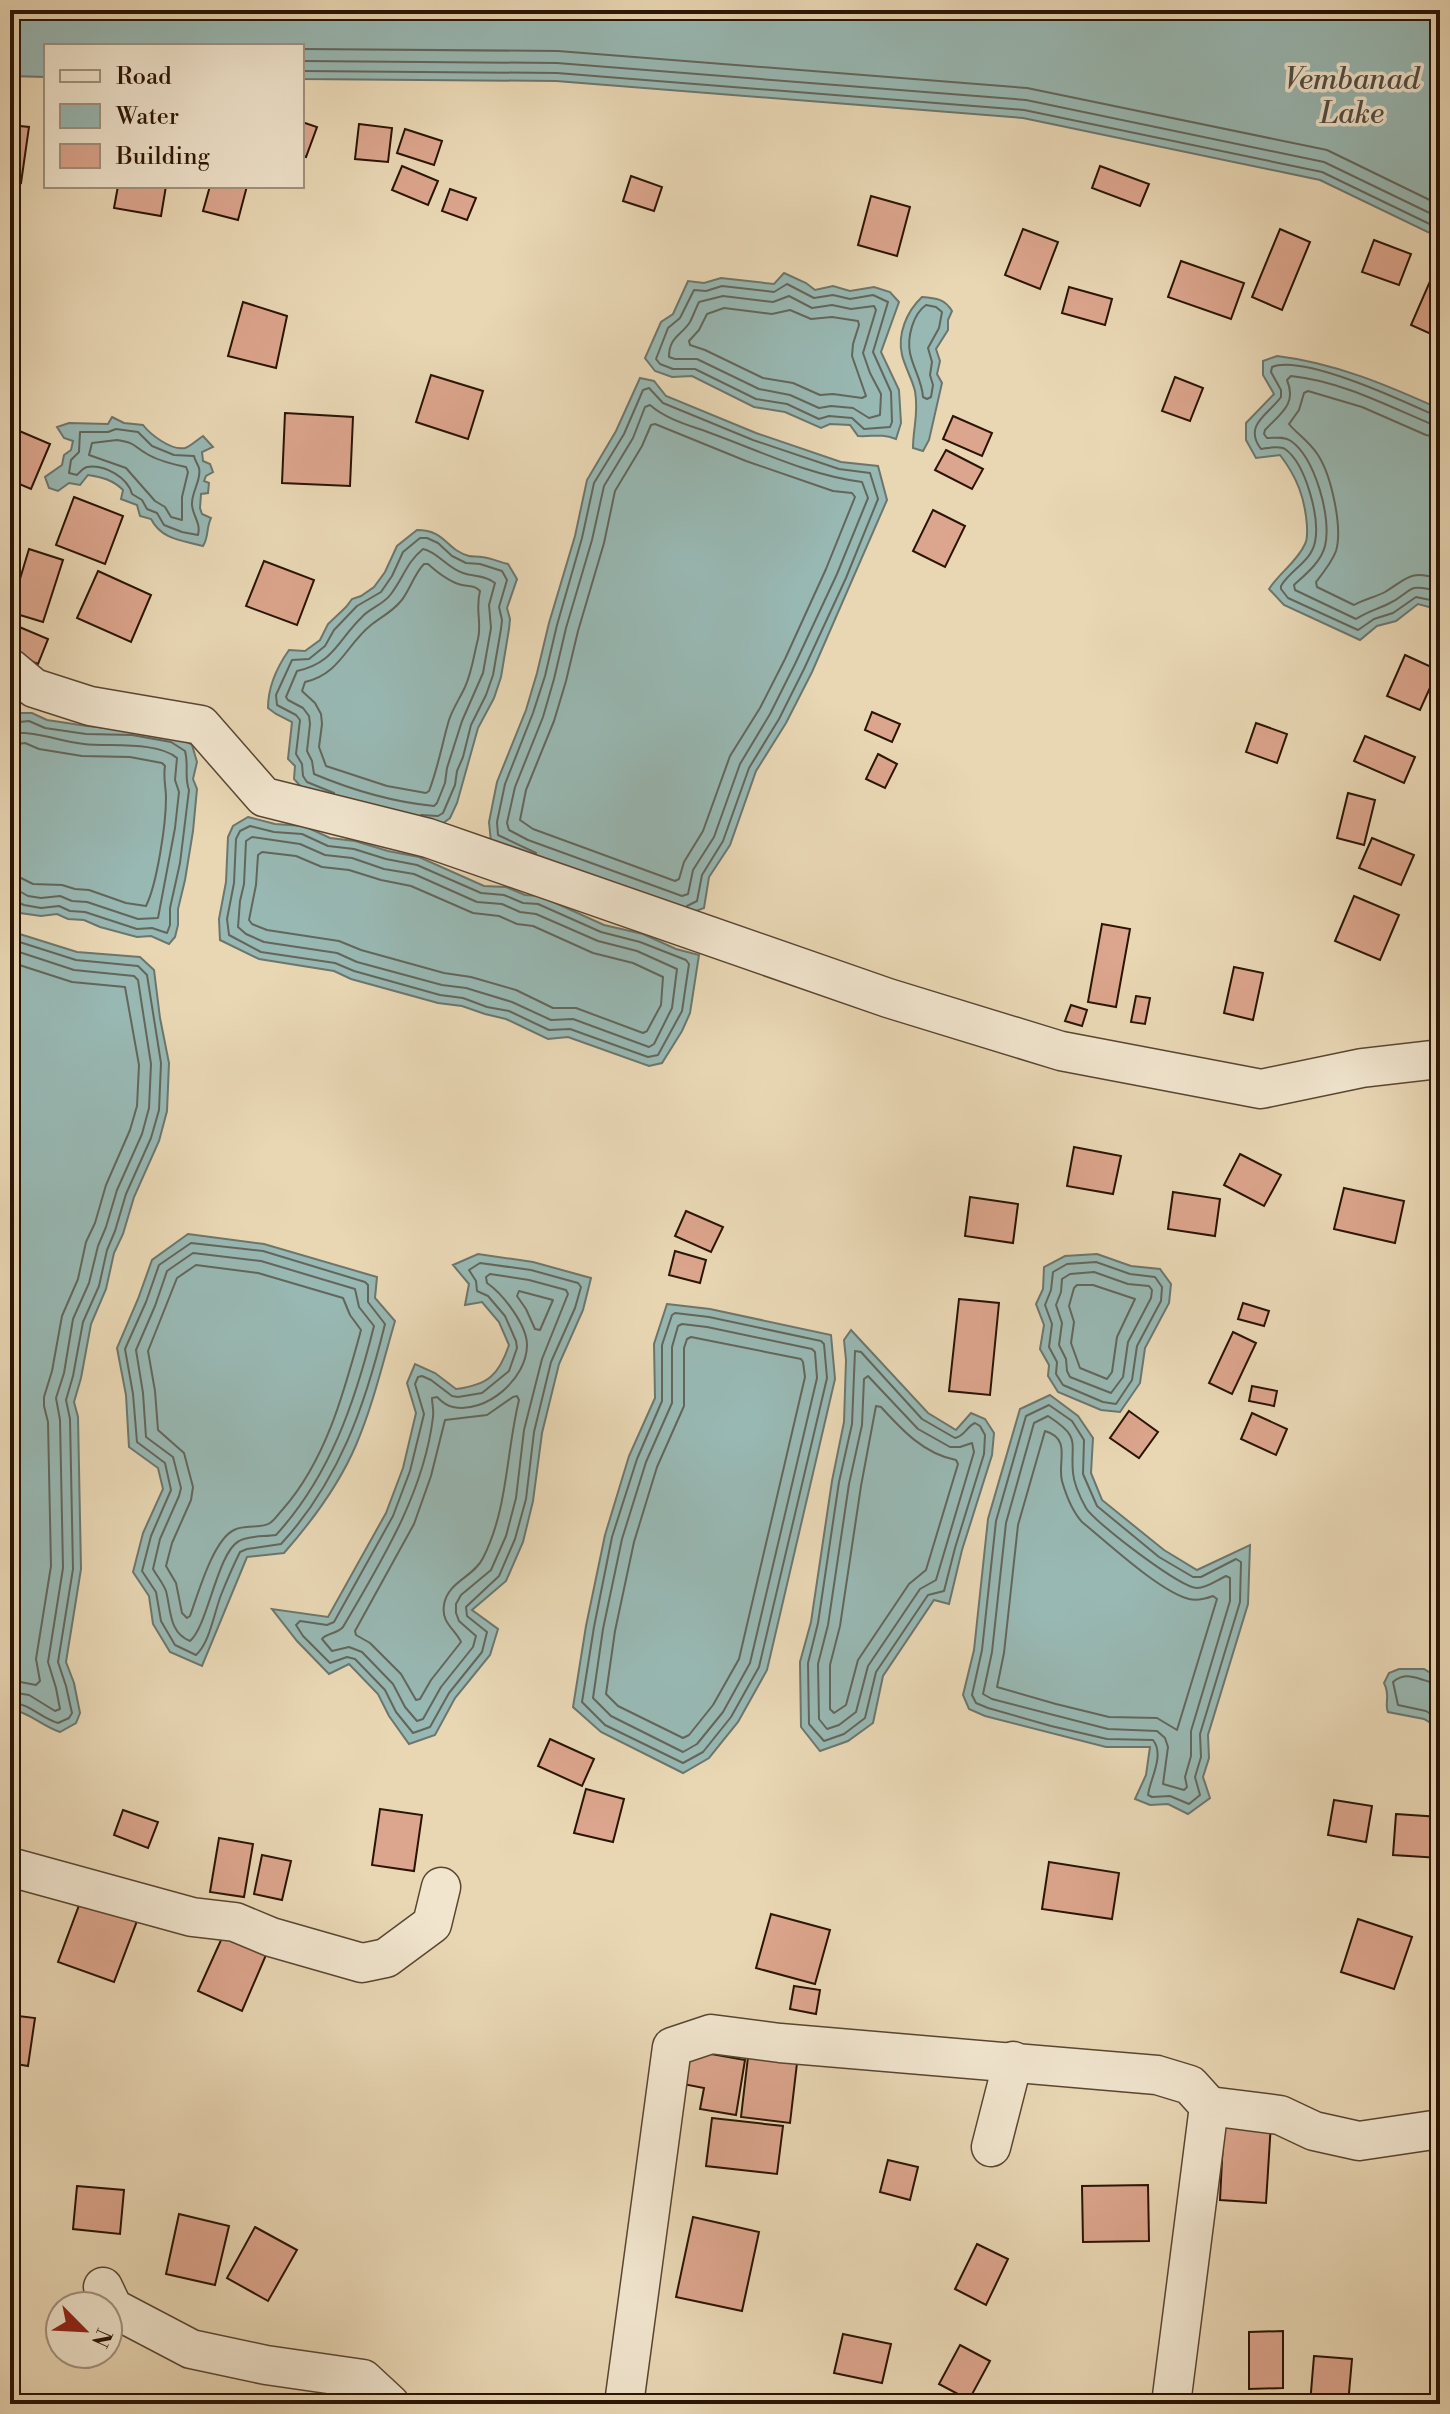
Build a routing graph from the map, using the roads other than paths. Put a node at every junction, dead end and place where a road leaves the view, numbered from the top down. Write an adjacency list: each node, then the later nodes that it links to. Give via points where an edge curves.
1 (10, 668): 2 (street, via 34,688 90,706 201,725 264,797 428,838 888,998 1061,1051 1261,1089 1362,1068)
2 (1440, 1059)
3 (10, 1867): 4 (street, via 192,1917 235,1922 362,1963 386,1958 432,1924)
4 (441, 1887)
5 (1013, 2061): 6 (street, via 1157,2075 1190,2085); 8 (street); 11 (street, via 711,2034 672,2047)
6 (1209, 2106): 7 (street, via 1280,2115 1314,2131 1359,2141); 12 (street)
7 (1440, 2129)
8 (991, 2147)
9 (103, 2287): 10 (street, via 113,2308 191,2349 363,2379)
10 (390, 2404)
11 (624, 2404)
12 (1171, 2404)

